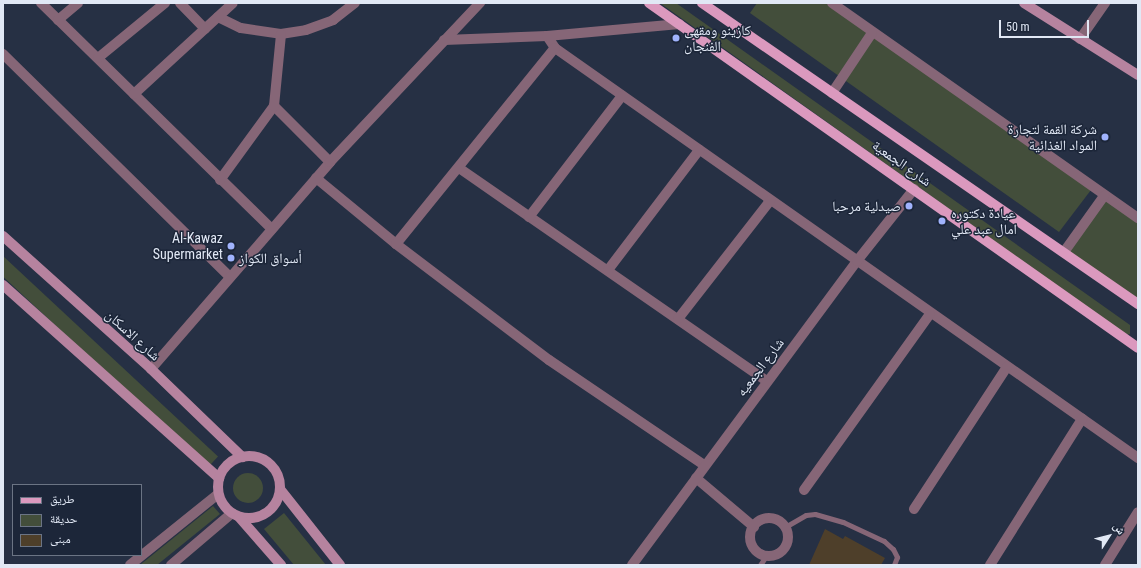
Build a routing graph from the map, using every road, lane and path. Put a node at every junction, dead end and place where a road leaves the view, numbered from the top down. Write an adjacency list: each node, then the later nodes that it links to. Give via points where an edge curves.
1 (41, 3): 14 (street)
2 (78, 3): 14 (street)
3 (165, 3): 24 (street)
4 (180, 3): 16 (street)
5 (233, 3): 13 (street)
6 (355, 3): 18 (street, via 333,20 306,30)
7 (649, 3): 15 (main road, شارع الجمعية)
8 (702, 3): 26 (main road, شارع الجمعية)
9 (1024, 3): 20 (main road)
10 (1105, 3): 20 (street)
11 (477, 4): 21 (street)
12 (836, 4): 17 (street)
13 (218, 17): 16 (street); 18 (street, via 241,28)
14 (58, 20): 24 (street)
15 (679, 24): 19 (street); 35 (main road, شارع الجمعية)
16 (205, 29): 27 (street)
17 (872, 33): 26 (street); 36 (street)
18 (281, 34): 29 (street)
19 (547, 36): 21 (street); 22 (street)
20 (1080, 39): 25 (main road)
21 (444, 40): 31 (street)
22 (554, 48): 28 (street); 32 (street)
23 (3, 54): 46 (street)
24 (98, 58): 27 (street)
25 (1138, 75)
26 (832, 93): 43 (main road, شارع الجمعية)
27 (134, 94): 34 (street)
28 (622, 96): 30 (street); 38 (street)
29 (274, 106): 31 (street); 34 (street)
30 (699, 150): 37 (street); 45 (street)
31 (330, 162): 33 (street)
32 (459, 168): 38 (street); 42 (street)
33 (316, 178): 40 (street); 42 (street)
34 (220, 180): 40 (street)
35 (914, 188): 44 (street, شارع الجمعيه); 52 (main road, شارع الجمعية)
36 (1104, 196): 39 (street); 43 (street)
37 (770, 201): 44 (street); 50 (street)
38 (529, 217): 45 (street)
39 (1138, 218)
40 (272, 229): 46 (street)
41 (3, 236): 55 (main road, شارع الاسكان)
42 (396, 244): 60 (street, via 549,360)
43 (1064, 252): 48 (main road, شارع الجمعية)
44 (857, 261): 49 (street); 56 (street, شارع الجمعيه)
45 (608, 270): 50 (street)
46 (230, 277): 55 (street)
47 (3, 285): 61 (main road)
48 (1138, 304)
49 (930, 314): 54 (street); 64 (street)
50 (678, 319): 56 (street)
51 (1138, 336): 52 (main road)
52 (1127, 341): 53 (main road, شارع الجمعية)
53 (1138, 348)
54 (1007, 367): 57 (street); 66 (street)
55 (151, 369): 58 (main road, شارع الاسكان)
56 (767, 381): 60 (street, شارع الجمعيه)
57 (1082, 419): 59 (street); 81 (street)
58 (242, 457): 61 (main road, via 227,464); 63 (main road, via 258,458 272,466 279,480)
59 (1138, 458)
60 (704, 465): 62 (street, شارع الجمعيه)
61 (219, 478): 65 (main road)
62 (696, 478): 69 (street); 78 (street, شارع الجمعيه)
63 (280, 489): 68 (main road, via 275,504 263,515 247,518); 77 (main road)
64 (804, 490)
65 (218, 494): 68 (main road, via 221,502); 71 (street)
66 (914, 509)
67 (1138, 512): 82 (street)
68 (236, 515): 74 (main road); 76 (street)
69 (754, 527): 70 (street, via 767,519 779,521); 73 (street, via 751,535 753,547)
70 (785, 527): 73 (street, via 788,536 785,548 775,556); 80 (lane, via 806,515 815,514 843,522 884,541 897,556)
71 (142, 555)
72 (141, 556): 75 (street)
73 (766, 556): 79 (lane)
74 (279, 564)
75 (130, 565)
76 (171, 565)
77 (340, 565)
78 (632, 565)
79 (760, 565)
80 (894, 565)
81 (990, 565)
82 (1105, 565)

